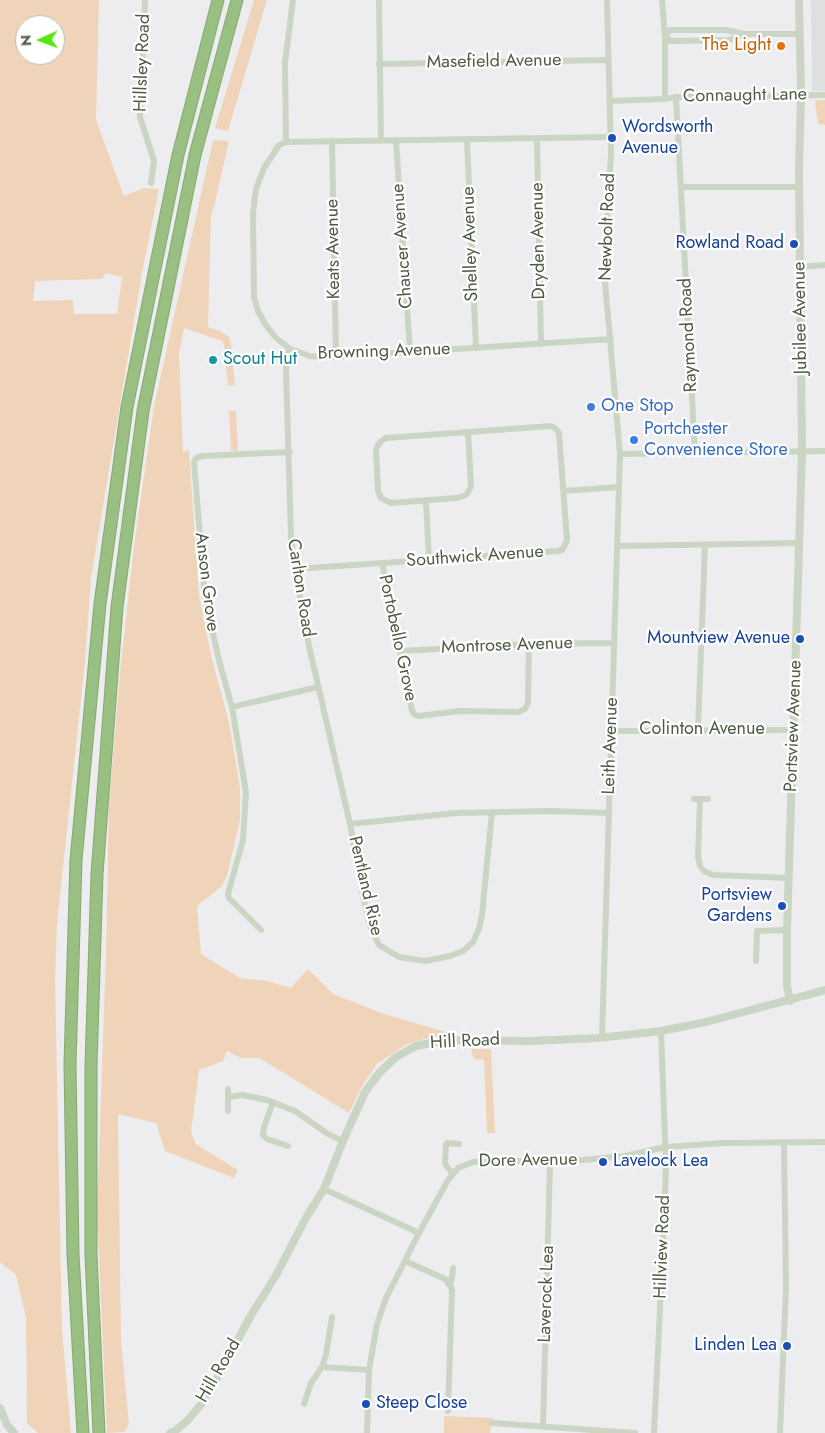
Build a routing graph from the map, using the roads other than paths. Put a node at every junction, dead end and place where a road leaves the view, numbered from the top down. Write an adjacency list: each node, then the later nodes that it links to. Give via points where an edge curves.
1 (145, 0): 26 (street, Hillsley Road, via 140,117 154,161)
2 (218, 0): 97 (highway, via 178,155 127,407 100,604 76,860 70,1064 72,1254)
3 (237, 0): 98 (highway, via 195,155 143,411 117,607 97,874 91,1066 91,1255)
4 (293, 0): 25 (street, via 285,64)
5 (379, 0): 13 (street)
6 (607, 0): 12 (street, Newbolt Road)
7 (662, 0): 11 (street)
8 (799, 0): 10 (street, Jubilee Avenue)
9 (744, 34): 10 (street); 11 (street, via 729,40 670,41); 11 (street, via 726,30 670,30)
10 (799, 34): 14 (street, Jubilee Avenue)
11 (665, 37): 17 (street)
12 (608, 60): 13 (street, Masefield Avenue); 18 (street, Newbolt Road)
13 (379, 64): 23 (street)
14 (801, 95): 15 (street, Connaught Lane); 16 (street, Connaught Lane); 28 (street, Jubilee Avenue)
15 (825, 95)
16 (676, 97): 17 (street, Connaught Lane); 27 (street, Raymond Road)
17 (665, 99): 18 (street, Connaught Lane)
18 (609, 100): 19 (street, Newbolt Road)
19 (610, 137): 20 (street); 31 (street, Newbolt Road, via 604,270)
20 (537, 139): 21 (street); 32 (street, Dryden Avenue)
21 (467, 140): 24 (street); 33 (street, Shelley Avenue)
22 (332, 141): 23 (street); 25 (street); 36 (street, Keats Avenue)
23 (381, 141): 24 (street)
24 (396, 141): 35 (street, Chaucer Avenue)
25 (286, 142): 34 (street, Browning Avenue, via 278,145 256,189 253,213 254,297 265,324)
26 (151, 183)
27 (681, 187): 28 (street); 41 (street, Raymond Road)
28 (799, 187): 30 (street, Jubilee Avenue)
29 (825, 265): 30 (street)
30 (800, 266): 38 (street, Jubilee Avenue)
31 (611, 339): 32 (street, Browning Avenue); 42 (street, Newbolt Road)
32 (541, 344): 33 (street, Browning Avenue)
33 (476, 348): 35 (street, Browning Avenue)
34 (290, 349): 36 (street, Browning Avenue, via 310,356); 40 (street, Carlton Road, via 286,372)
35 (410, 352): 36 (street, Browning Avenue)
36 (336, 356)
37 (468, 432): 44 (street, via 553,427 559,433); 45 (street, via 470,491 462,497); 45 (street, via 386,438 378,445 378,491 382,498 391,503)
38 (802, 451): 39 (street); 41 (street); 46 (street, Portsview Avenue)
39 (825, 451)
40 (290, 452): 51 (street, Carlton Road, via 291,537); 56 (street, Anson Grove, via 198,457 194,462 205,599)
41 (695, 453): 42 (street)
42 (620, 454): 43 (street, Leith Avenue)
43 (619, 487): 44 (street); 48 (street, Leith Avenue)
44 (564, 491): 49 (street, Southwick Avenue, via 567,541 558,551)
45 (426, 500): 49 (street)
46 (800, 543): 47 (street); 59 (street, Portsview Avenue)
47 (705, 545): 48 (street); 58 (street)
48 (617, 546): 53 (street, Leith Avenue)
49 (429, 560): 50 (street, Southwick Avenue)
50 (382, 564): 51 (street, Southwick Avenue); 54 (street, Portobello Grove)
51 (295, 569): 55 (street, Carlton Road)
52 (529, 644): 53 (street, Montrose Avenue); 54 (street, Montrose Avenue); 54 (street, Portobello Grove, via 528,703 518,712 460,711 418,716 412,711)
53 (614, 644): 57 (street, Leith Avenue)
54 (400, 651)
55 (318, 687): 56 (street); 63 (street, Carlton Road)
56 (232, 707): 65 (street, Anson Grove, via 246,807 240,857 228,894)
57 (612, 730): 58 (street, Colinton Avenue); 62 (street, Leith Avenue)
58 (698, 730): 59 (street, Colinton Avenue)
59 (793, 730): 64 (street, Portsview Avenue)
60 (708, 799): 64 (street, via 697,799 698,857 704,871 713,875)
61 (492, 812): 62 (street, Pentland Rise); 63 (street, Pentland Rise); 63 (street, Pentland Rise, via 479,929 463,951 425,961 399,957 379,945 374,938)
62 (608, 813): 71 (street, Leith Avenue)
63 (350, 824)
64 (789, 878): 66 (street, Portsview Avenue)
65 (261, 930)
66 (787, 930): 67 (street, via 757,931); 69 (street, Portsview Avenue)
67 (756, 961)
68 (825, 990): 69 (street, Hill Road)
69 (790, 1000): 70 (street, Hill Road)
70 (661, 1031): 71 (street, Hill Road); 79 (street, Hillview Road)
71 (602, 1037): 74 (street, Hill Road, via 461,1039 416,1046 387,1064 373,1080)
72 (273, 1102): 73 (street, via 229,1093); 74 (street, via 295,1111); 78 (street, via 263,1134 267,1139)
73 (228, 1111)
74 (343, 1141): 82 (street, Hill Road)
75 (784, 1142): 76 (street, Dore Avenue); 79 (street, Dore Avenue, via 724,1142); 102 (street, via 786,1287)
76 (825, 1142)
77 (459, 1144): 81 (street, via 446,1143 445,1164)
78 (288, 1146)
79 (665, 1147): 80 (street, Dore Avenue, via 625,1156); 101 (street, Hillview Road)
80 (550, 1162): 81 (street, Dore Avenue, via 473,1162); 94 (street, Laverock Lea)
81 (452, 1173): 83 (street)
82 (324, 1189): 83 (street); 95 (street, Hill Road, via 202,1403)
83 (419, 1232): 84 (street)
84 (405, 1261): 86 (street, via 436,1274); 89 (street, via 377,1324)
85 (453, 1268): 86 (street)
86 (450, 1285): 92 (street, via 453,1295)
87 (332, 1317): 88 (street)
88 (322, 1367): 89 (street); 90 (street, via 311,1383)
89 (369, 1370): 99 (street)
90 (304, 1404)
91 (0, 1408): 96 (street)
92 (448, 1411)
93 (492, 1423): 94 (street)
94 (543, 1426): 100 (street)
95 (173, 1432)
96 (14, 1433)
97 (82, 1433)
98 (99, 1433)
99 (367, 1433)
100 (635, 1433)
101 (654, 1433)
102 (780, 1433)

